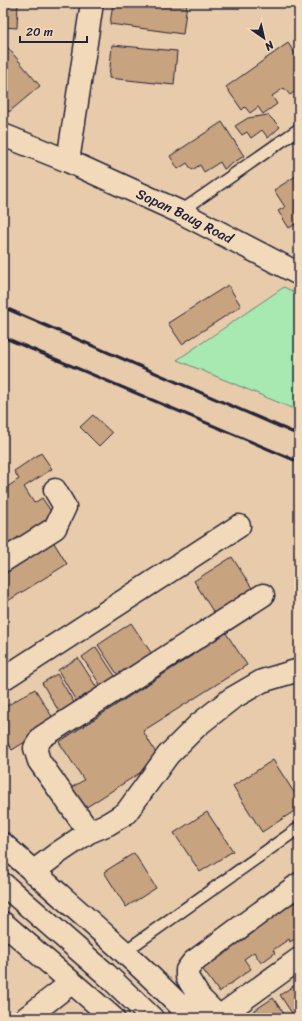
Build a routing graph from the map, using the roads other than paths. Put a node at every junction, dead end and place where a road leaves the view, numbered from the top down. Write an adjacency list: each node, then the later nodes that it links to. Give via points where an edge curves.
1 (92, 3): 4 (street)
2 (299, 129): 5 (lane)
3 (3, 135): 4 (street, Sopan Baug Road)
4 (68, 161): 5 (street, Sopan Baug Road)
5 (180, 212): 6 (street, Sopan Baug Road)
6 (299, 274)
7 (55, 490): 9 (street, via 65,507 55,528)
8 (239, 526): 12 (street)
9 (3, 561)
10 (263, 595): 14 (street, via 42,737 34,748 38,761)
11 (299, 670): 14 (street, via 262,681 231,699 198,725 168,755 126,813)
12 (3, 679)
13 (299, 828): 20 (lane)
14 (89, 832): 16 (street)
15 (3, 844): 16 (street)
16 (33, 872): 20 (street)
17 (3, 884): 26 (street)
18 (299, 884): 23 (street, via 193,962 187,970)
19 (3, 923): 22 (street)
20 (124, 952): 23 (street, via 158,984)
21 (299, 959): 23 (street, via 226,1012 219,1015)
22 (71, 982): 24 (street); 25 (street)
23 (192, 1008)
24 (26, 1018)
25 (113, 1018)
26 (152, 1018)

